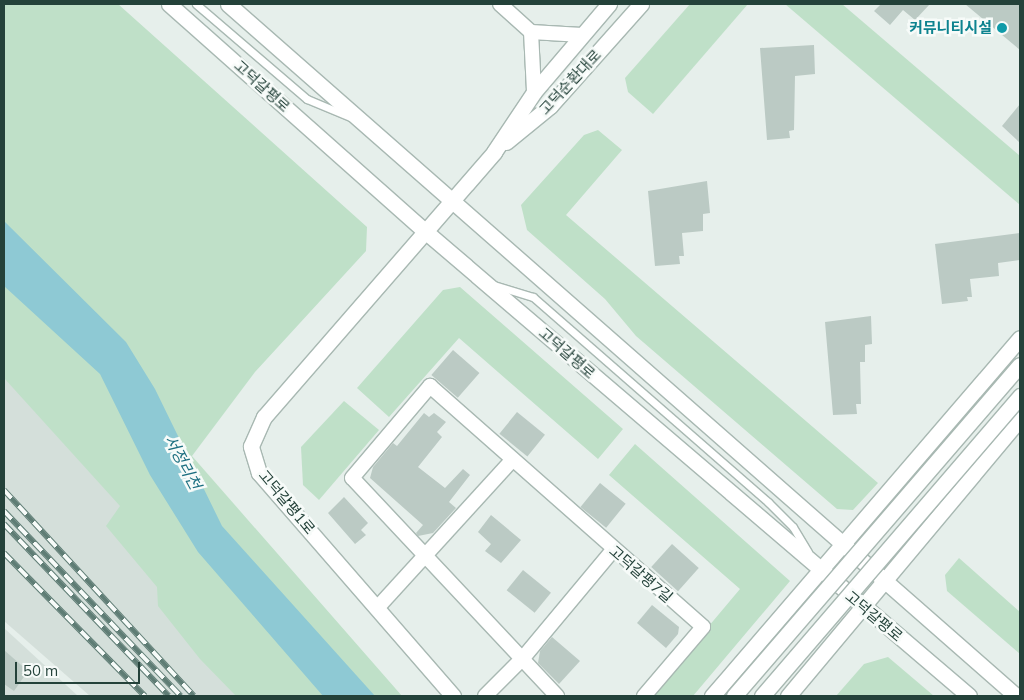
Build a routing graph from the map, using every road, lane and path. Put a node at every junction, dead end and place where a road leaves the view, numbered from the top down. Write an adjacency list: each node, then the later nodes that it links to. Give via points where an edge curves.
1 (169, 4): 13 (street, 고덕갈평로)
2 (196, 4): 10 (lane, via 307,99)
3 (228, 4): 10 (street)
4 (500, 4): 7 (street)
5 (609, 4): 8 (street, 고덕순환대로)
6 (640, 4): 11 (street, 고덕순환대로, via 550,106)
7 (531, 32): 8 (street); 9 (street)
8 (582, 35): 9 (street, 고덕순환대로)
9 (534, 92): 11 (street, 고덕순환대로)
10 (362, 122): 12 (street)
11 (494, 152): 12 (street, 고덕순환대로)
12 (452, 202): 13 (street, 고덕순환대로); 19 (street)
13 (426, 232): 22 (street, 고덕갈평로); 24 (street, 고덕갈평1로, via 264,417 251,446 259,474)
14 (1020, 338): 19 (street)
15 (1020, 365): 32 (street, bridge)
16 (1020, 396): 33 (street, bridge)
17 (1020, 419): 23 (street)
18 (512, 460): 20 (street, 고덕갈평7길); 21 (street); 21 (street, 고덕갈평7길, via 430,386 352,478)
19 (841, 543): 22 (street); 23 (street)
20 (613, 550): 26 (street); 30 (street, 고덕갈평7길, via 703,628)
21 (427, 556): 24 (street); 26 (street, 고덕갈평7길)
22 (819, 569): 25 (street, 고덕갈평로); 31 (street)
23 (885, 582): 25 (street); 36 (street)
24 (378, 607): 27 (street, 고덕갈평1로)
25 (863, 608): 34 (street); 35 (street, 고덕갈평로)
26 (523, 658): 28 (street); 29 (street, 고덕갈평7길)
27 (453, 696)
28 (485, 696)
29 (557, 696)
30 (644, 696)
31 (712, 696)
32 (734, 696)
33 (762, 696)
34 (788, 696)
35 (969, 696)
36 (1016, 696)

